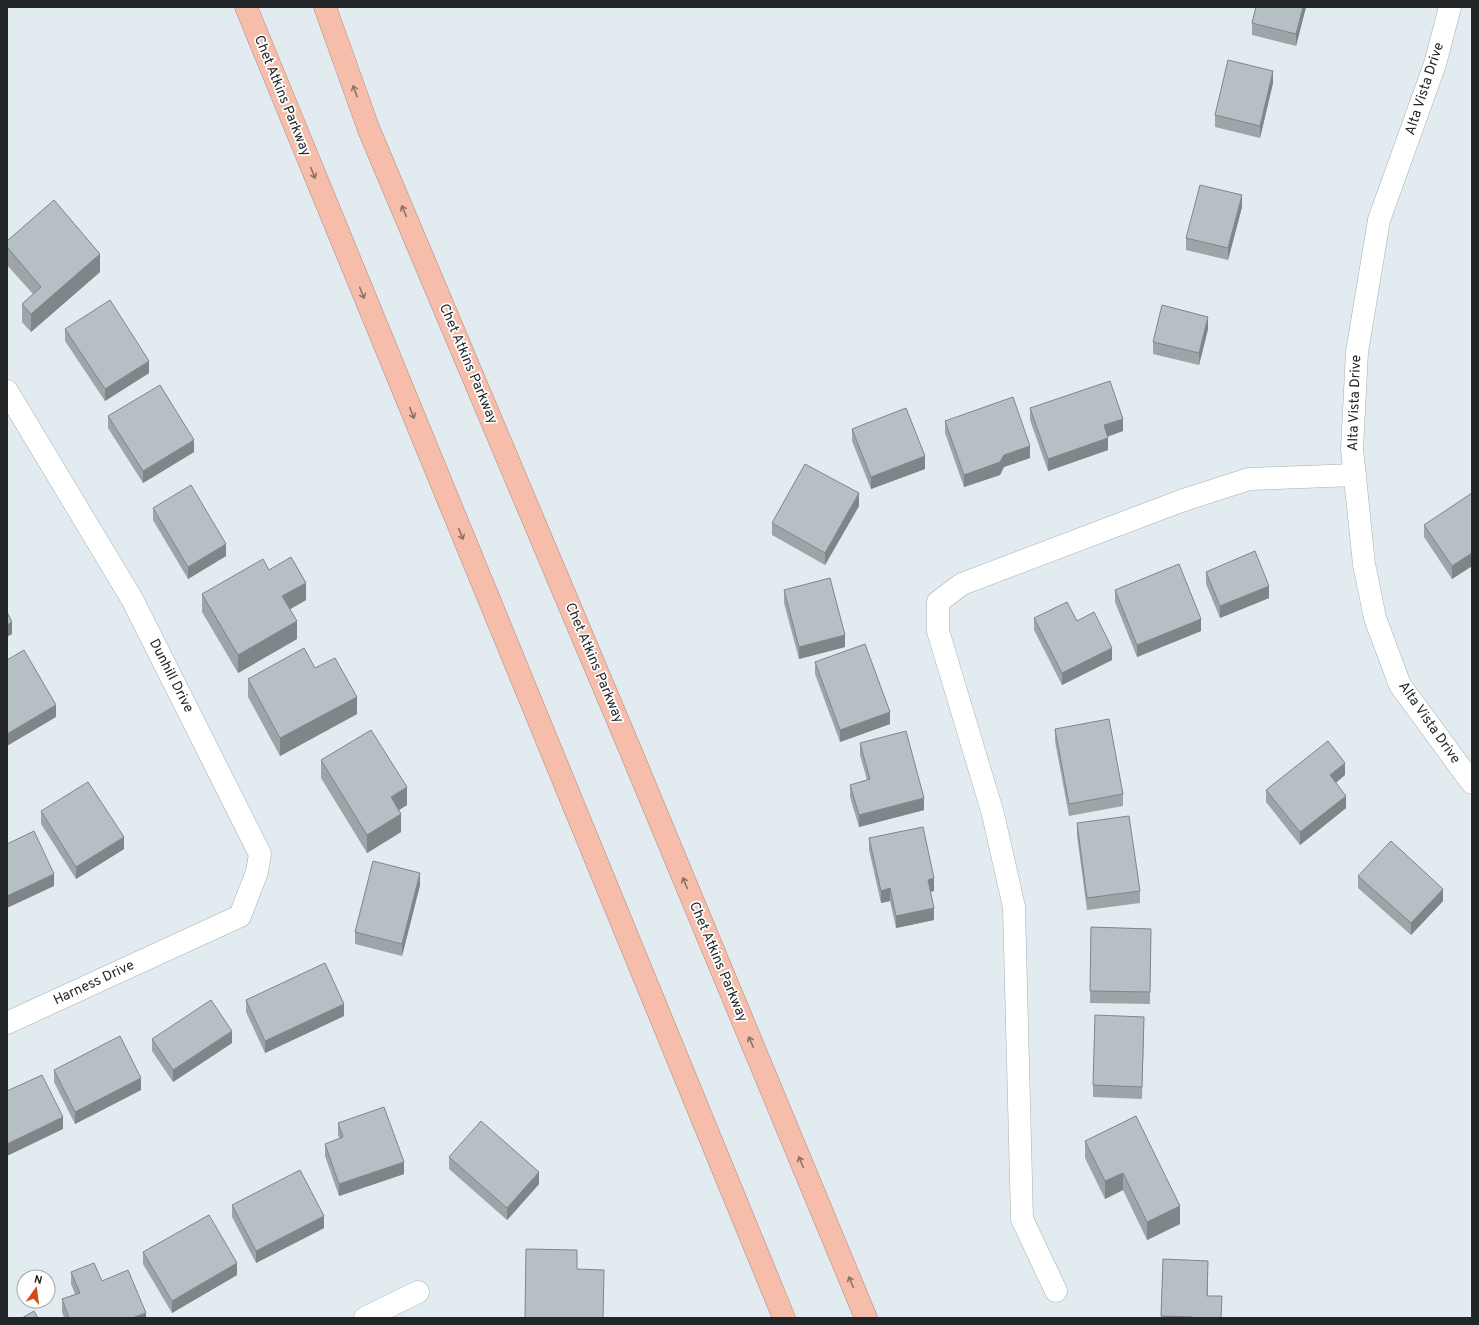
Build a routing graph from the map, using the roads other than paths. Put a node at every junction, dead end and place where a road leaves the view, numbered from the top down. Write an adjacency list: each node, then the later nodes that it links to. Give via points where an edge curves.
1 (246, 7): 12 (highway, Chet Atkins Parkway, one-way to 12)
2 (325, 7): 13 (highway, Chet Atkins Parkway, one-way to 2, via 369,130)
3 (1450, 7): 5 (street, Alta Vista Drive, via 1435,64 1379,220 1357,352 1352,449)
4 (7, 391): 7 (street, Dunhill Drive, via 132,599 260,854 257,872 240,916)
5 (1355, 475): 6 (street, Alta Vista Drive, via 1364,564 1375,618 1400,685); 10 (street, via 1249,479 1182,501 962,584 938,602 938,631 993,814 1014,907 1022,1219)
6 (1472, 783)
7 (181, 943): 8 (street, Harness Drive)
8 (7, 1023)
9 (418, 1292): 11 (street)
10 (1056, 1292)
11 (365, 1318)
12 (784, 1318)
13 (866, 1318)

